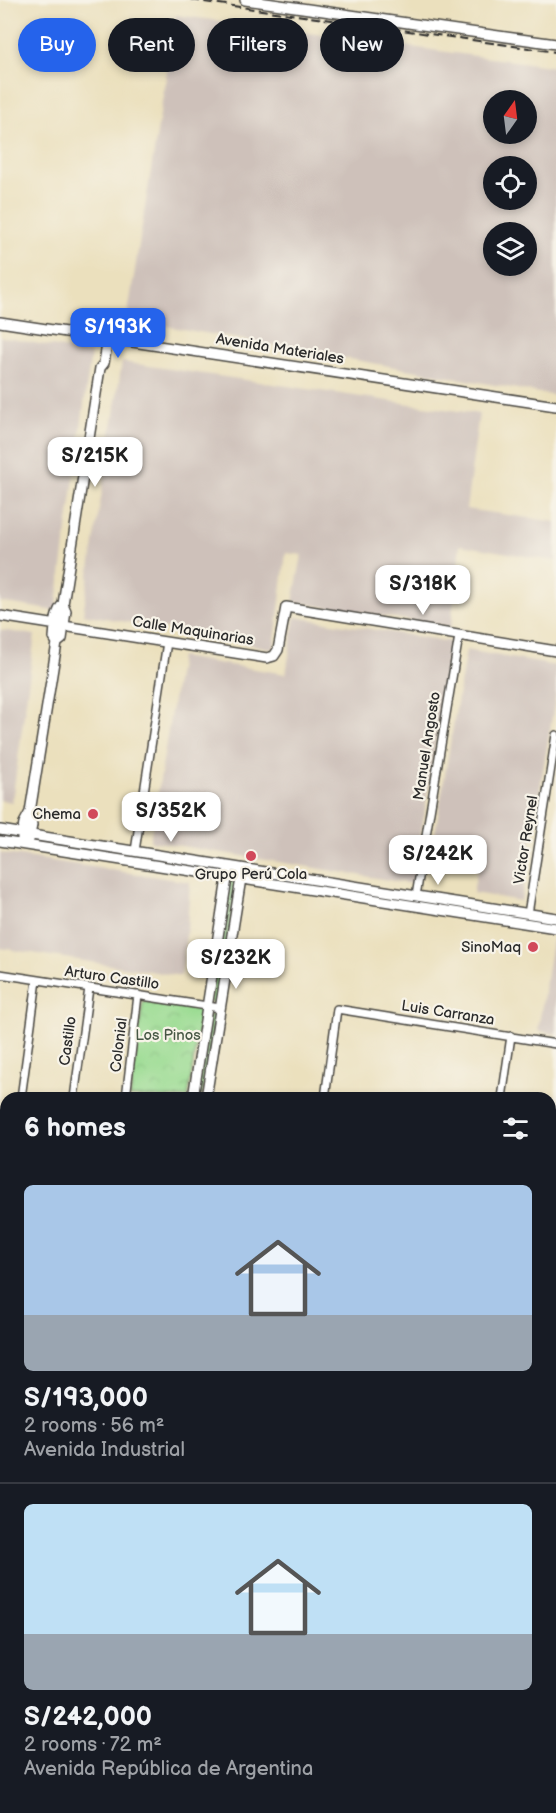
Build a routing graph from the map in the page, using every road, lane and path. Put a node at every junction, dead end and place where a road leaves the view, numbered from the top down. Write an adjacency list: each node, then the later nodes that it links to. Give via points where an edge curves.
1 (245, 0): 2 (street)
2 (556, 44)
3 (0, 322): 4 (street, Avenida Materiales)
4 (105, 337): 5 (street, Avenida Materiales); 7 (street, via 104,363 100,368 63,604 58,609)
5 (556, 406)
6 (0, 616): 7 (street, Calle Maquinarias)
7 (60, 625): 9 (street, Calle Maquinarias); 13 (street, via 54,638 57,643 30,812 32,825)
8 (459, 636): 9 (street, Calle Maquinarias, via 286,607 274,656); 10 (street, Calle Maquinarias); 19 (street, Manuel Angosto)
9 (167, 642): 16 (street)
10 (556, 651)
11 (556, 735): 20 (street, Victor Reynel)
12 (0, 830): 13 (street)
13 (26, 834): 15 (street); 16 (street)
14 (0, 841): 15 (street)
15 (25, 845): 17 (street)
16 (135, 851): 17 (street)
17 (228, 871): 18 (street); 27 (street)
18 (242, 873): 19 (street); 22 (street); 28 (street)
19 (416, 896): 20 (street)
20 (528, 914): 21 (street)
21 (556, 918)
22 (556, 928)
23 (0, 974): 24 (street, Arturo Castillo)
24 (37, 980): 25 (street, Arturo Castillo); 31 (street)
25 (89, 988): 26 (street, Arturo Castillo); 32 (street, Castillo)
26 (138, 995): 27 (street, Arturo Castillo); 33 (street, Colonial)
27 (206, 1005): 28 (street, Arturo Castillo); 34 (street)
28 (220, 1008): 35 (street)
29 (512, 1036): 30 (street, Luis Carranza); 36 (street, Luis Carranza, via 336,1009); 37 (street)
30 (556, 1044)
31 (22, 1092)
32 (75, 1092)
33 (127, 1092)
34 (194, 1092)
35 (207, 1092)
36 (326, 1092)
37 (503, 1092)

